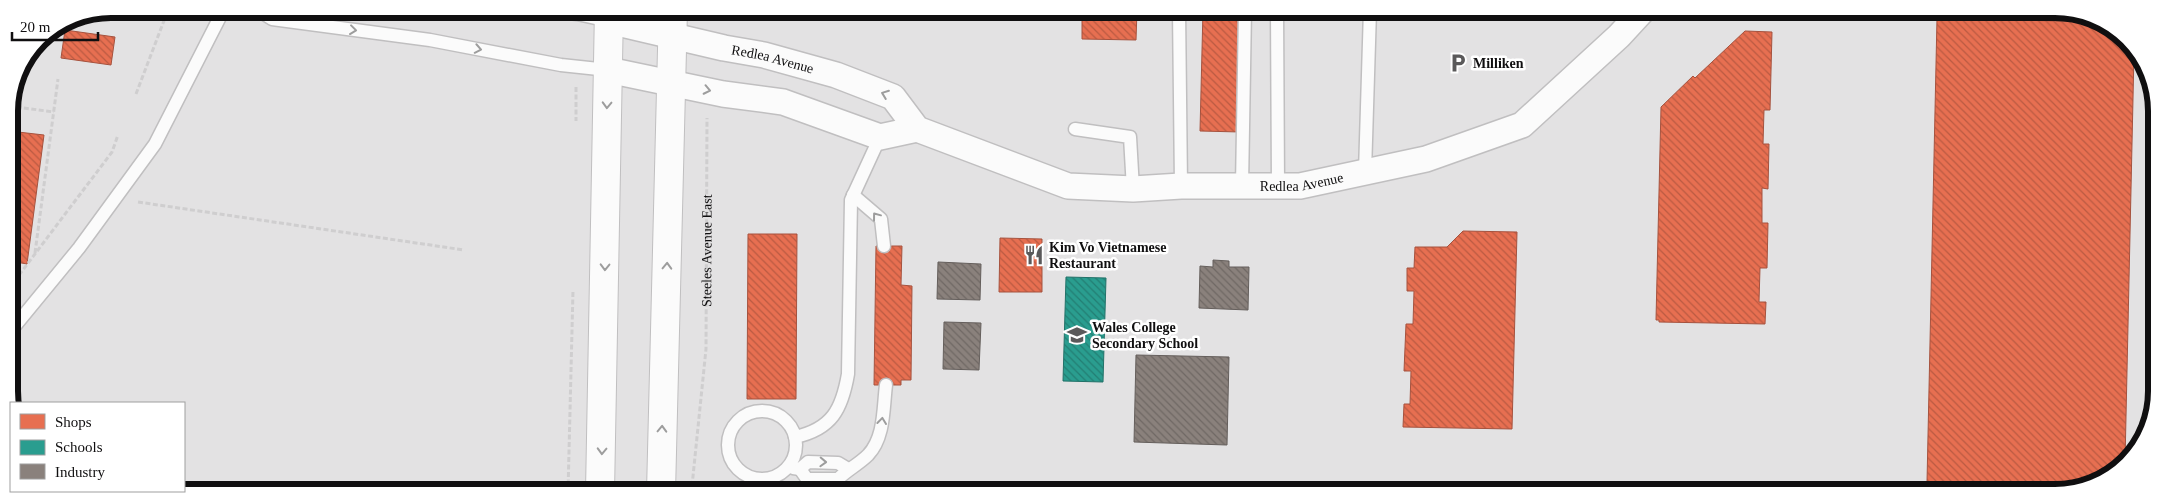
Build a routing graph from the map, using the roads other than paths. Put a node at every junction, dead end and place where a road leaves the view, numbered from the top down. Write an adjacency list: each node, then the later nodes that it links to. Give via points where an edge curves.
1 (219, 18): 24 (lane, via 155,144 80,248)
2 (270, 18): 12 (lane, one-way to 12, via 430,40)
3 (609, 18): 12 (main road)
4 (618, 18): 11 (street, Redlea Avenue)
5 (673, 18): 11 (main road)
6 (1179, 18): 18 (lane)
7 (1245, 18): 19 (lane)
8 (1278, 18): 20 (lane)
9 (1370, 18): 17 (lane)
10 (1636, 18): 17 (street, Redlea Avenue, via 1522,125 1426,159)
11 (672, 36): 13 (main road); 14 (street, Redlea Avenue, one-way to 11, via 894,97 836,75 764,55)
12 (608, 70): 13 (street); 28 (main road, one-way to 28)
13 (672, 83): 16 (street, one-way to 16, via 783,102); 29 (main road, one-way to 13)
14 (917, 129): 16 (street); 21 (street, Redlea Avenue, via 1068,186)
15 (1075, 129): 21 (lane, via 1130,137)
16 (880, 137): 22 (lane)
17 (1365, 172): 20 (street, Redlea Avenue, via 1300,186)
18 (1181, 186): 19 (street, Redlea Avenue); 21 (street, Redlea Avenue)
19 (1242, 186): 20 (street, Redlea Avenue)
20 (1278, 186)
21 (1133, 189)
22 (853, 195): 23 (lane, one-way to 22, via 881,219); 26 (lane, via 849,218 848,374 845,388 832,419 813,433)
23 (884, 246)
24 (18, 322)
25 (886, 385): 27 (lane, one-way to 25, via 808,462 838,463 848,469 869,454 880,436)
26 (795, 436): 27 (lane); 27 (lane, via 783,418 762,411 750,413 733,427 728,449 737,469 757,480)
27 (794, 469)
28 (600, 484)
29 (660, 484)

